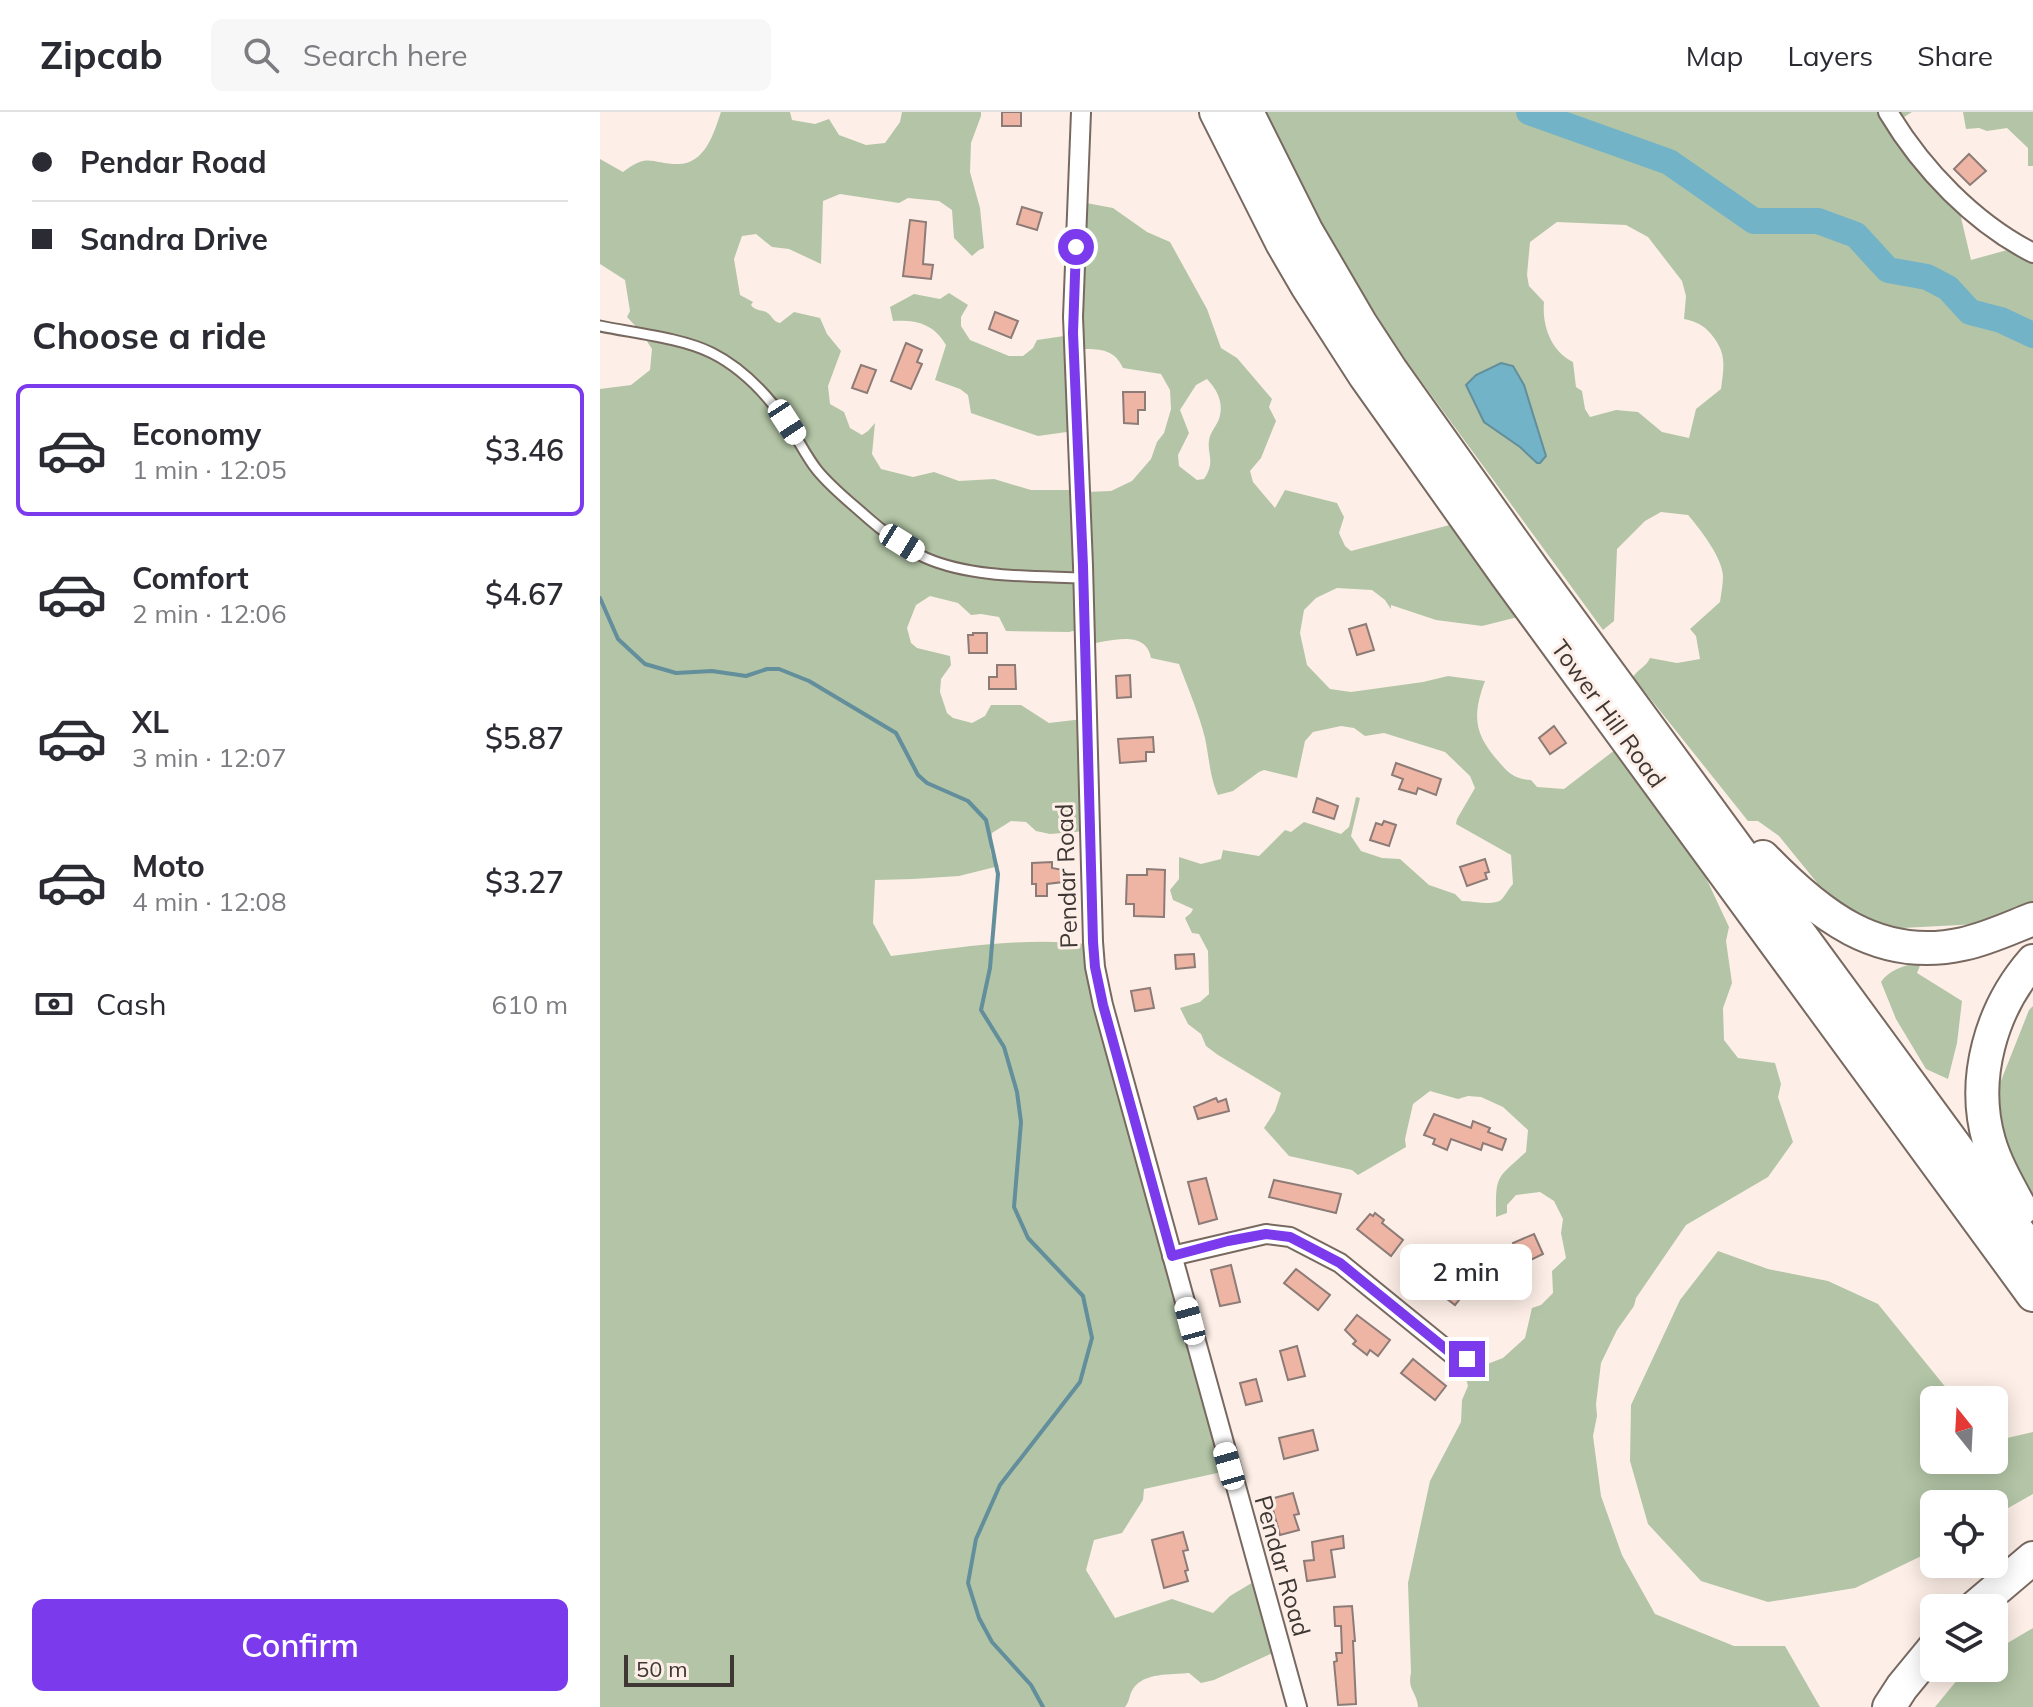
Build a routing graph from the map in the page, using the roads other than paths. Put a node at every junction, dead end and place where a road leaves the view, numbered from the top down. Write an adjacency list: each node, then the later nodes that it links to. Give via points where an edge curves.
1 (1081, 112): 7 (street, Pendar Road, via 1073,317)
2 (1216, 112): 14 (highway, Tower Hill Road, via 1282,243 1365,376)
3 (1247, 112): 8 (highway, Tower Hill Road, via 1361,324)
4 (1888, 112): 5 (street, via 1926,165 1965,205)
5 (2033, 253)
6 (600, 326): 7 (lane, via 687,343 740,372 787,422 817,470 880,529 924,557 1006,576)
7 (1082, 578): 13 (street, Pendar Road, via 1095,967)
8 (1660, 741): 9 (highway, via 1783,877 1823,912 1858,933 1905,947 1942,947 1977,941); 12 (highway, Tower Hill Road)
9 (2033, 919)
10 (2033, 961): 11 (highway, via 1993,1028 1982,1099 1994,1154)
11 (2033, 1229)
12 (2033, 1252)
13 (1172, 1256): 15 (street, via 1266,1234 1290,1237 1340,1263 1452,1354); 22 (street, Pendar Road)
14 (2033, 1295)
15 (1467, 1359)
16 (2033, 1558): 18 (highway)
17 (2033, 1581): 19 (highway)
18 (1991, 1594)
19 (2008, 1602)
20 (1920, 1665): 23 (highway)
21 (1928, 1682): 24 (highway)
22 (1297, 1707)
23 (1889, 1707)
24 (1909, 1707)

